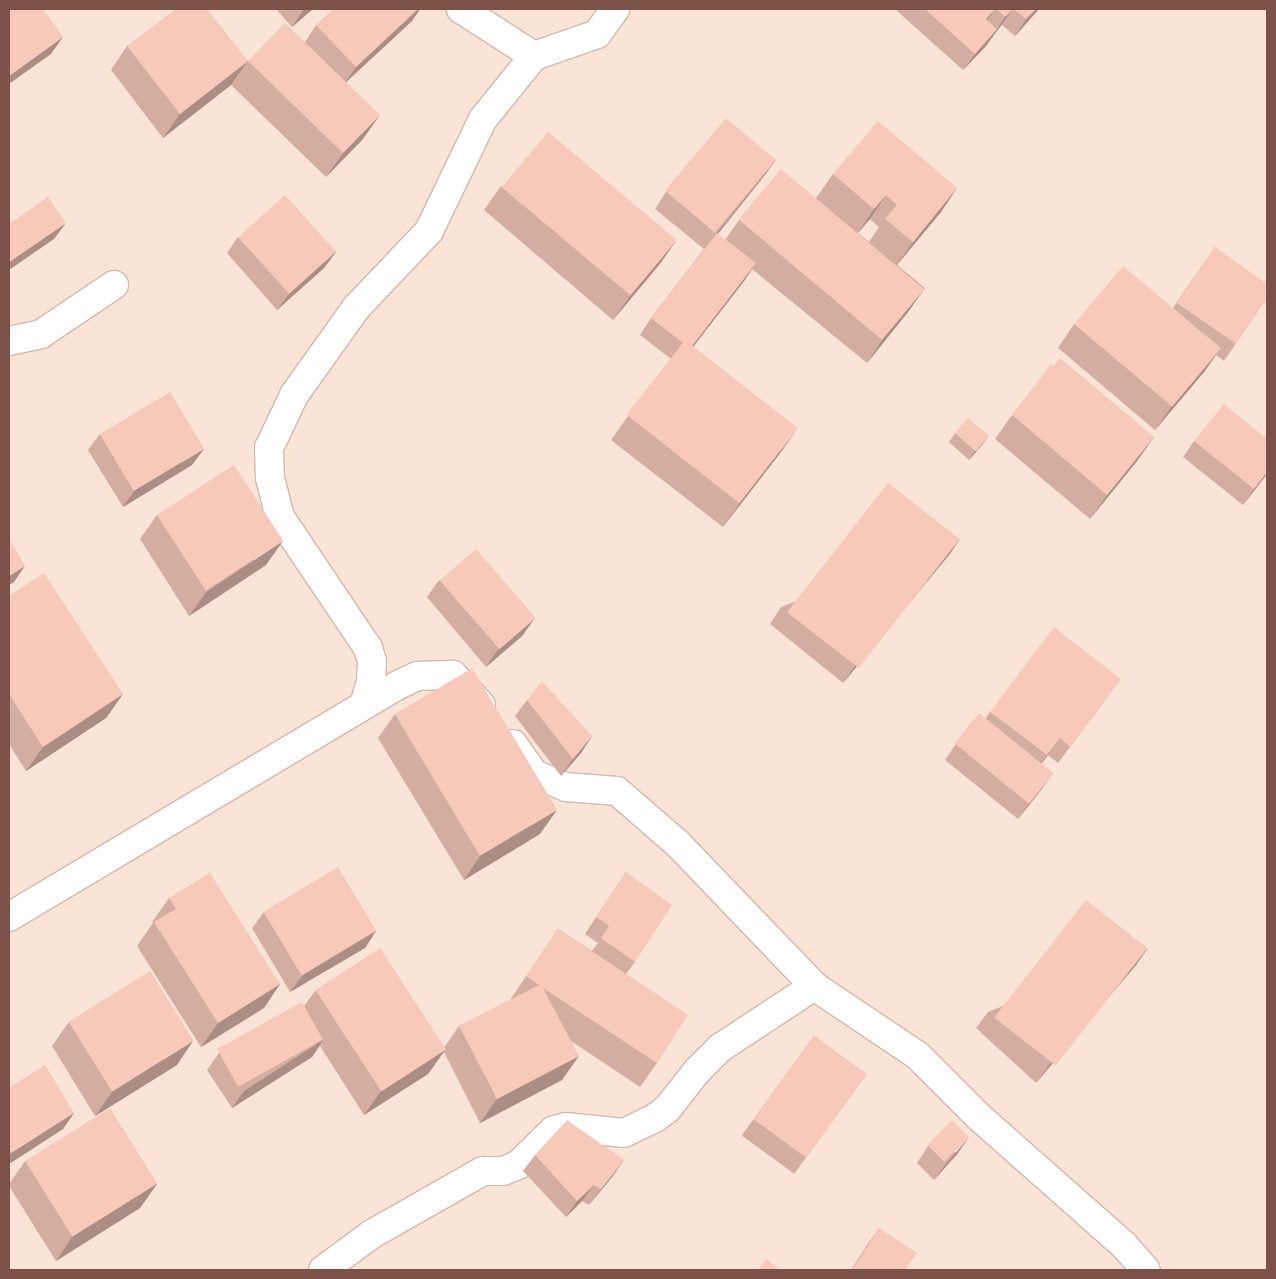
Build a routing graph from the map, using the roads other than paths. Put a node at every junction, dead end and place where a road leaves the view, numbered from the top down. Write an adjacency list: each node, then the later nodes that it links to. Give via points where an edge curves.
1 (461, 9): 3 (street)
2 (615, 9): 3 (street, via 597,34)
3 (534, 56): 6 (street, via 483,119 429,231 356,308 294,395 269,448 270,478 280,517 368,648)
4 (114, 285): 5 (street, via 41,334)
5 (9, 341)
6 (372, 662): 7 (street); 8 (street)
7 (398, 684): 8 (street); 10 (street, via 417,676 453,675 498,723 534,774 566,787 617,791 678,844)
8 (365, 702): 9 (street)
9 (9, 917)
10 (814, 986): 11 (street, via 720,1048 667,1109 654,1118 624,1133 566,1128 554,1130 518,1165 503,1171 483,1171 372,1234); 12 (street, via 918,1056 978,1116 1124,1245)
11 (323, 1270)
12 (1146, 1270)

